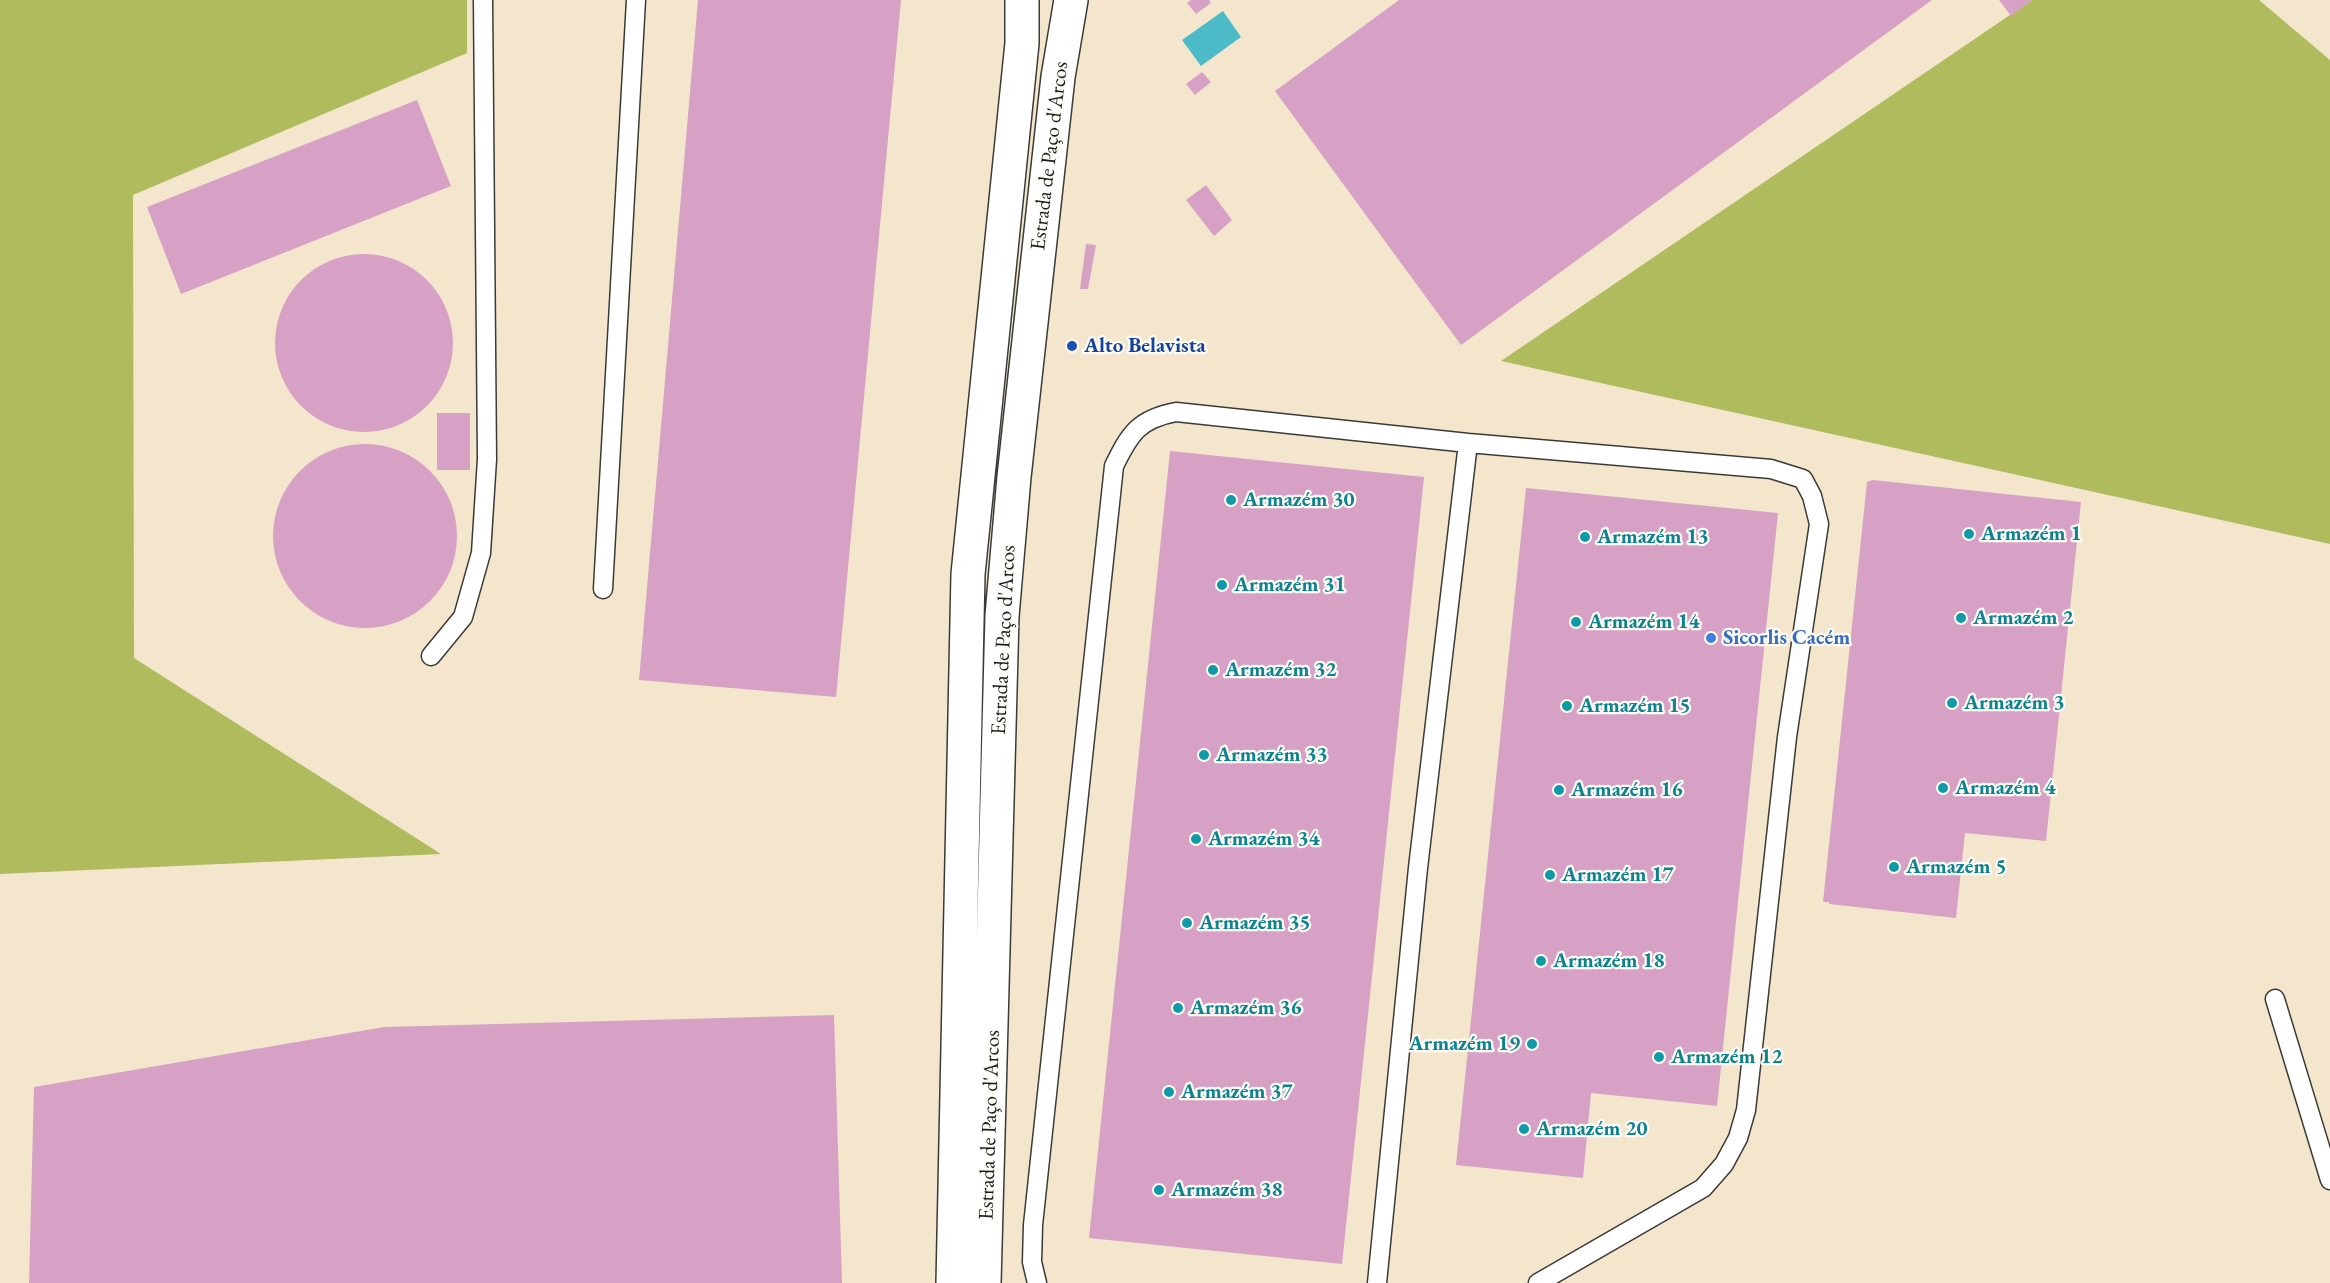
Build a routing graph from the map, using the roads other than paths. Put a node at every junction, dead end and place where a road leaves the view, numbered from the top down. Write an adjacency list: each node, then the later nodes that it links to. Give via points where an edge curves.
1 (483, 0): 7 (lane, via 487,459 481,553 463,617)
2 (636, 0): 6 (lane)
3 (1022, 0): 10 (main road, Estrada de Paço d'Arcos, via 1022,43 968,574)
4 (1071, 0): 11 (main road, Estrada de Paço d'Arcos, via 1057,88 1002,616)
5 (1468, 443): 12 (lane, via 1176,412 1154,416 1137,427 1124,446 1114,466 1033,1225 1032,1262); 13 (lane); 14 (lane, via 1771,469 1803,479 1819,524 1787,737 1749,1090 1738,1138 1724,1164 1703,1188)
6 (603, 589)
7 (431, 656)
8 (2275, 999): 9 (lane)
9 (2330, 1180)
10 (953, 1283)
11 (984, 1283)
12 (1037, 1283)
13 (1377, 1283)
14 (1538, 1283)

